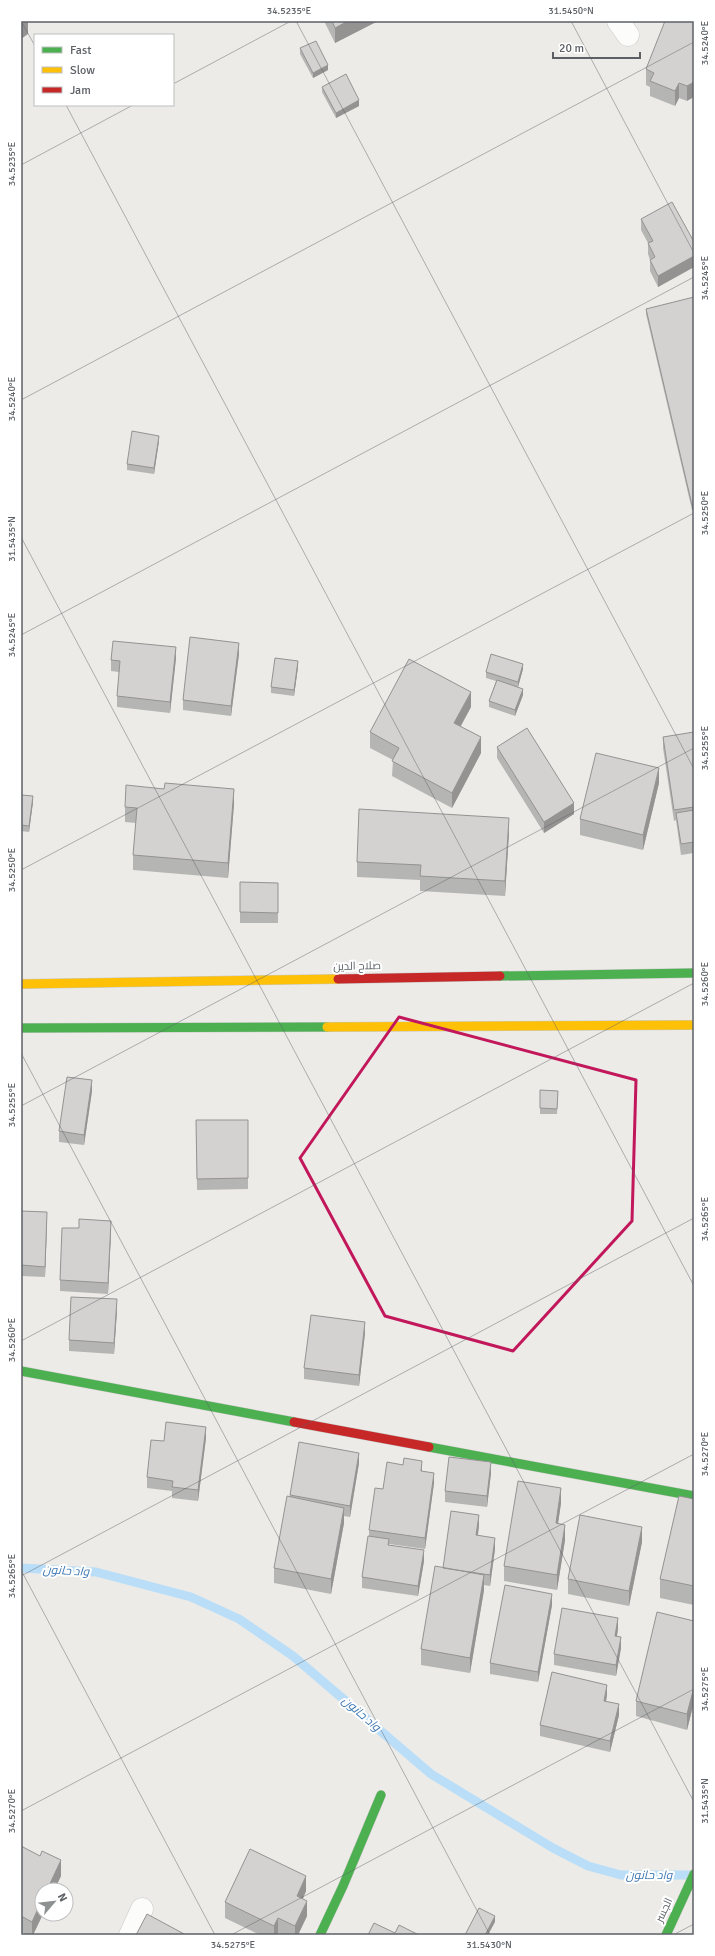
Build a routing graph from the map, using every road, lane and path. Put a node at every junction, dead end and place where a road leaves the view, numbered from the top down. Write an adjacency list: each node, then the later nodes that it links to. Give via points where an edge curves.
1 (694, 973): 2 (main road, صلاح الدين)
2 (21, 984)
3 (694, 1025): 4 (main road)
4 (21, 1028)
5 (21, 1370): 6 (main road)
6 (694, 1496)
7 (381, 1795): 11 (main road)
8 (694, 1874): 12 (main road, الجسر)
9 (142, 1909): 10 (street)
10 (130, 1935)
11 (320, 1935)
12 (666, 1935)

